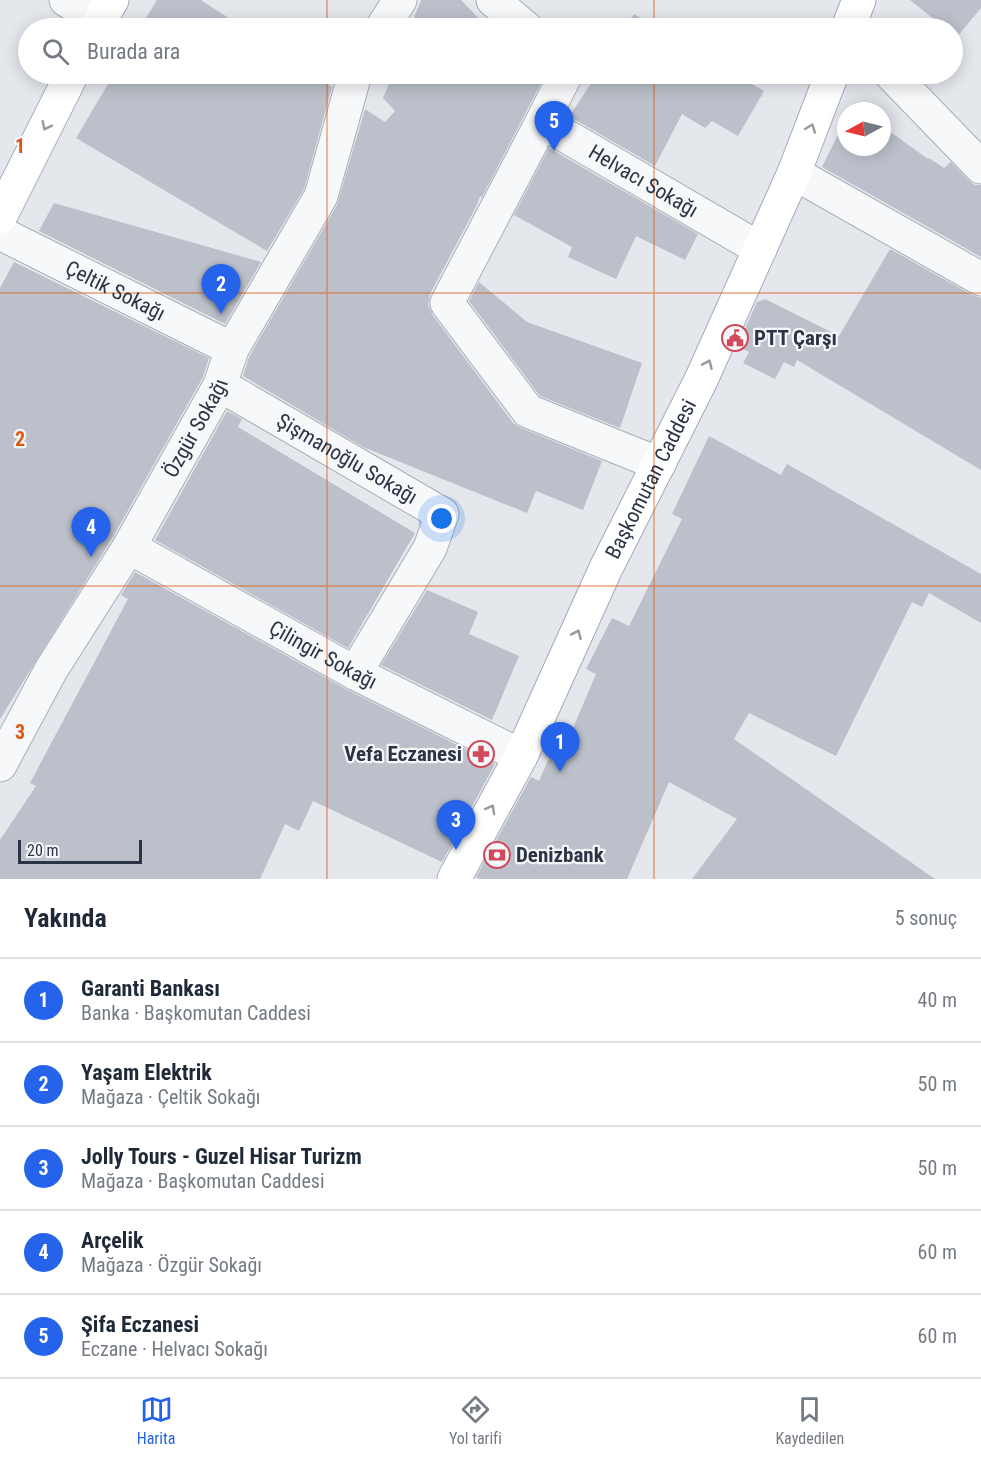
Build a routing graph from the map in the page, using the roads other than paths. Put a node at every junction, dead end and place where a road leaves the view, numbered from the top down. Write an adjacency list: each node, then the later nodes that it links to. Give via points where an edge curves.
1 (66, 0): 5 (street)
2 (400, 0): 6 (street)
3 (493, 0): 7 (street)
4 (859, 0): 8 (main road)
5 (102, 16)
6 (388, 18)
7 (514, 18)
8 (852, 18)
9 (67, 84): 17 (main road, one-way to 17)
10 (352, 84): 21 (street, Özgür Sokağı, via 321,196)
11 (561, 84): 14 (street)
12 (828, 84): 16 (main road, Başkomutan Caddesi, one-way to 12)
13 (901, 84): 15 (street)
14 (542, 122): 19 (street, Helvacı Sokağı); 23 (street, via 447,303 528,411)
15 (981, 167)
16 (794, 173): 19 (main road, Başkomutan Caddesi); 20 (street)
17 (0, 217)
18 (0, 233): 21 (street, Çeltik Sokağı)
19 (760, 249): 23 (main road, Başkomutan Caddesi, one-way to 19)
20 (981, 279)
21 (232, 349): 22 (street, Özgür Sokağı)
22 (220, 385): 24 (street, Özgür Sokağı); 25 (street, Şişmanoğlu Sokağı, via 442,514 430,548)
23 (658, 464): 26 (main road, Başkomutan Caddesi, one-way to 23)
24 (129, 547): 25 (street, Çilingir Sokağı); 27 (street, Özgür Sokağı, via 51,670)
25 (355, 673): 26 (street, Çilingir Sokağı)
26 (521, 756): 28 (main road, Başkomutan Caddesi, one-way to 26)
27 (0, 765)
28 (454, 879)

